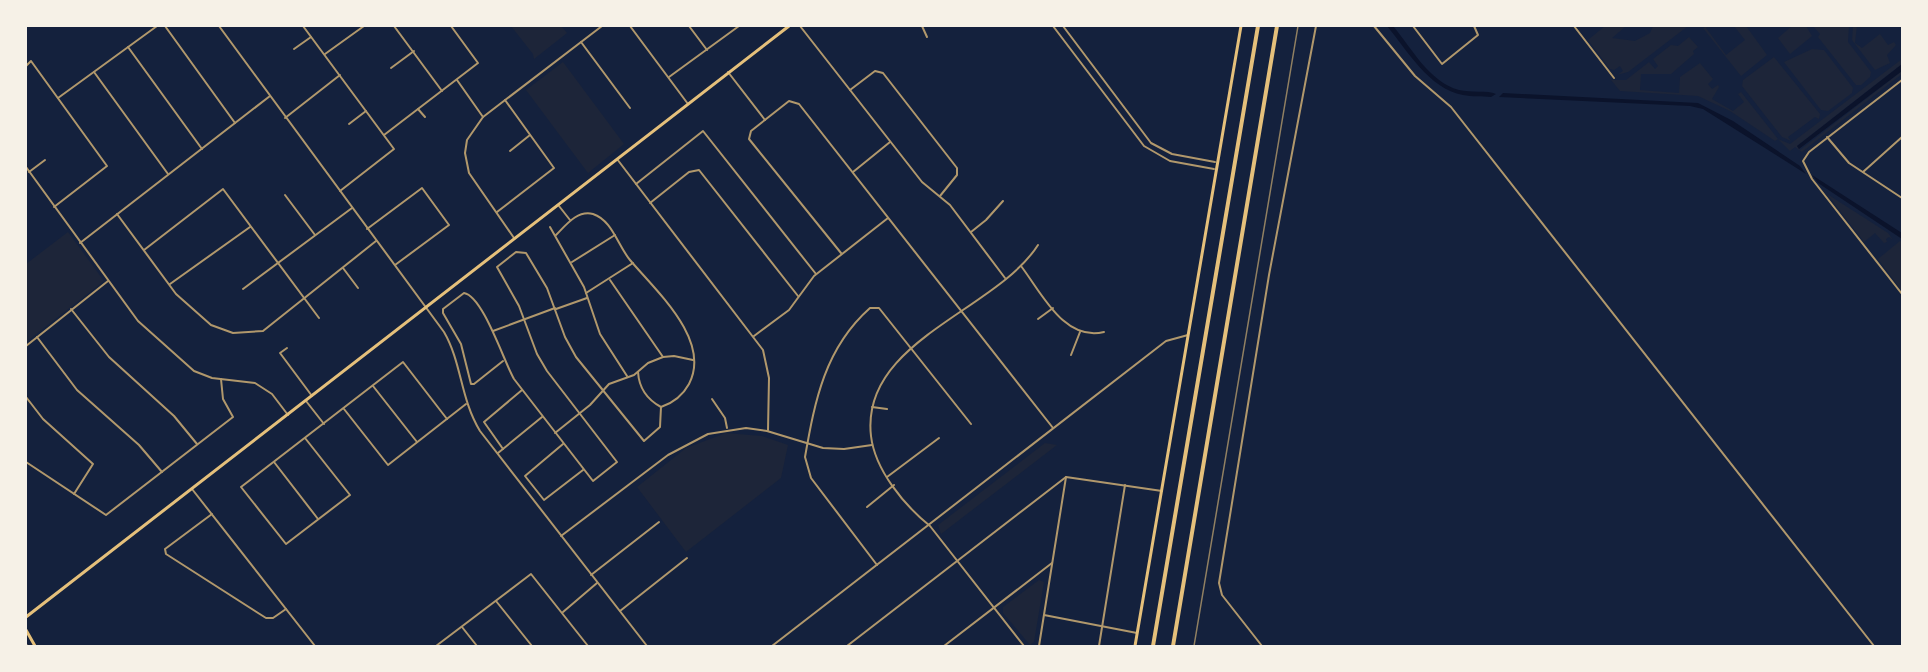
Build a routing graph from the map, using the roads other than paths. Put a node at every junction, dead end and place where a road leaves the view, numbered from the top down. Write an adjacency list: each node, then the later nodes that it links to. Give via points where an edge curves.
1 (157, 26): 28 (street)
2 (165, 26): 55 (street)
3 (219, 26): 44 (street)
4 (303, 26): 25 (street)
5 (364, 26): 32 (street)
6 (394, 26): 31 (street)
7 (451, 26): 40 (street, via 478,63)
8 (602, 26): 27 (street)
9 (630, 26): 38 (street)
10 (688, 26): 30 (street)
11 (739, 26): 30 (street)
12 (789, 26): 36 (main road)
13 (800, 26): 42 (street)
14 (922, 26): 26 (street)
15 (1053, 26): 68 (street, via 1144,146 1170,161)
16 (1063, 26): 66 (street, via 1151,143 1172,154)
17 (1240, 26): 66 (main road)
18 (1258, 26): 221 (highway)
19 (1277, 26): 222 (highway)
20 (1316, 26): 223 (street, via 1269,275 1219,583 1222,595)
21 (1374, 26): 224 (street, via 1415,76 1451,107)
22 (1413, 26): 23 (street, via 1442,64 1478,35)
23 (1474, 26)
24 (1574, 26): 39 (street)
25 (311, 37): 29 (street); 32 (street)
26 (927, 37)
27 (581, 42): 46 (street); 48 (street)
28 (128, 47): 35 (street); 62 (street)
29 (294, 50)
30 (706, 50): 38 (street)
31 (414, 51): 34 (street); 43 (street)
32 (325, 54): 37 (street)
33 (26, 66): 45 (street, via 31,61)
34 (391, 68)
35 (94, 72): 45 (street); 72 (street)
36 (728, 72): 47 (main road); 54 (street)
37 (340, 75): 50 (street); 53 (street)
38 (668, 77): 47 (street)
39 (1614, 78)
40 (457, 80): 43 (street); 52 (street)
41 (1902, 80): 59 (street)
42 (850, 90): 61 (street); 76 (street, via 879,71 958,172)
43 (442, 91): 49 (street)
44 (270, 96): 53 (street); 55 (street)
45 (58, 98): 81 (street, via 107,166)
46 (505, 100): 52 (street); 58 (street)
47 (688, 104): 64 (main road)
48 (630, 108)
49 (418, 109): 51 (street); 57 (street)
50 (366, 111): 56 (street); 57 (street)
51 (426, 117)
52 (483, 117): 83 (street, via 467,140 466,161 472,179)
53 (285, 118): 74 (street)
54 (765, 120): 70 (street, via 785,103 794,101); 99 (street, via 749,136 751,142)
55 (235, 123): 62 (street)
56 (349, 124)
57 (384, 135): 74 (street, via 394,149)
58 (530, 135): 63 (street); 83 (street, via 554,168)
59 (1827, 137): 71 (street, via 1845,159); 114 (street, via 1803,159 1804,166)
60 (1902, 139): 71 (street)
61 (890, 142): 70 (street); 76 (street, via 922,182)
62 (202, 149): 72 (street)
63 (510, 151)
64 (617, 159): 73 (street); 80 (main road)
65 (45, 160): 69 (street)
66 (1215, 162): 68 (main road)
67 (26, 167): 69 (street)
68 (1214, 169): 129 (main road)
69 (29, 172): 81 (street)
70 (852, 172): 85 (street)
71 (1863, 172): 77 (street)
72 (168, 174): 84 (street)
73 (636, 184): 79 (street); 106 (street, via 703,131)
74 (339, 191): 82 (street)
75 (285, 195): 92 (street)
76 (940, 196): 90 (street)
77 (1902, 198)
78 (1003, 201): 90 (street)
79 (650, 203): 115 (street, via 697,169); 130 (street)
80 (558, 205): 86 (street); 94 (main road)
81 (54, 207): 96 (street)
82 (352, 208): 89 (street); 92 (street)
83 (496, 213): 94 (street)
84 (117, 214): 96 (street); 98 (street)
85 (888, 218): 99 (street); 122 (street)
86 (570, 220): 91 (street, via 577,215 598,216); 93 (street)
87 (250, 226): 98 (street, via 223,189); 101 (street); 110 (street)
88 (550, 227): 93 (street)
89 (368, 229): 95 (street); 103 (street, via 422,188 448,225)
90 (971, 232): 107 (street)
91 (615, 235): 100 (street); 102 (street)
92 (315, 236): 101 (street)
93 (556, 236): 100 (street)
94 (515, 238): 118 (main road)
95 (376, 242): 103 (street); 105 (street)
96 (80, 243): 109 (street)
97 (1038, 245): 104 (street)
98 (144, 250): 110 (street)
99 (841, 253): 106 (street)
100 (572, 262): 113 (street)
101 (277, 263): 112 (street); 117 (street)
102 (633, 263): 108 (street); 137 (street, via 680,320 692,343)
103 (394, 266): 118 (street)
104 (1021, 266): 107 (street); 119 (street)
105 (343, 268): 111 (street); 117 (street)
106 (816, 274): 115 (street)
107 (1005, 278): 122 (street)
108 (610, 280): 113 (street); 136 (street)
109 (108, 281): 120 (street); 141 (street, via 138,321 188,366)
110 (169, 285): 117 (street, via 211,325 233,333 259,333)
111 (358, 288)
112 (243, 289)
113 (586, 293): 116 (street)
114 (1902, 294)
115 (798, 296): 130 (street, via 789,310)
116 (587, 297): 121 (street); 140 (street, via 596,326)
117 (303, 298): 123 (street)
118 (426, 308): 145 (main road); 149 (street, via 452,348)
119 (1053, 308): 125 (street); 127 (street, via 1067,325)
120 (71, 309): 131 (street); 167 (street, via 109,357 174,416)
121 (555, 309): 124 (street); 124 (street, via 543,280 524,251 516,252 496,269); 144 (street, via 569,345)
122 (961, 311): 134 (street); 160 (street)
123 (319, 318)
124 (524, 318): 126 (street); 154 (street, via 547,371)
125 (1038, 319)
126 (492, 332): 138 (street); 138 (street, via 467,292 442,310 461,344 471,384)
127 (1080, 332): 128 (street); 135 (street)
128 (1104, 332)
129 (1188, 335): 160 (street, via 1166,340); 182 (main road)
130 (754, 336): 162 (street, via 769,370)
131 (37, 337): 132 (street); 176 (street, via 77,390 139,445)
132 (26, 346)
133 (287, 348): 145 (street, via 280,353)
134 (912, 350): 151 (street, via 887,374); 159 (street); 169 (street, via 874,306 846,332 828,362)
135 (1071, 355)
136 (663, 357): 137 (street); 139 (street)
137 (693, 360): 150 (street, via 687,387 679,398)
138 (503, 361): 143 (street)
139 (638, 372): 140 (street); 150 (street, via 642,388)
140 (627, 376): 144 (street)
141 (221, 379): 155 (street, via 261,386); 167 (street, via 223,399 233,417)
142 (373, 386): 152 (street); 157 (street, via 403,363); 166 (street)
143 (522, 390): 156 (street); 171 (street, via 484,422)
144 (603, 391): 150 (street, via 644,441 660,427); 154 (street)
145 (312, 396): 148 (main road)
146 (26, 397): 183 (street, via 43,419 93,464)
147 (712, 399): 161 (street, via 725,418)
148 (306, 401): 155 (main road); 158 (street)
149 (466, 404): 157 (street); 172 (street, via 480,431)
150 (661, 407)
151 (872, 407): 153 (street); 170 (street)
152 (344, 409): 158 (street); 166 (street, via 388,465)
153 (887, 409)
154 (580, 413): 163 (street); 175 (street, via 617,462 593,481)
155 (288, 415): 181 (main road)
156 (542, 417): 163 (street); 171 (street)
157 (447, 419): 166 (street)
158 (324, 424): 164 (street)
159 (971, 424)
160 (1053, 428): 188 (street)
161 (727, 429): 162 (street); 189 (street, via 683,445)
162 (768, 431): 169 (street)
163 (555, 433): 168 (street)
164 (305, 438): 174 (street); 186 (street, via 350,495)
165 (939, 438): 177 (street)
166 (417, 442)
167 (197, 444): 176 (street)
168 (563, 444): 175 (street); 175 (street, via 525,475 544,500)
169 (807, 445): 170 (street, via 844,449); 193 (street, via 805,462 811,478)
170 (872, 445): 177 (street)
171 (503, 449): 172 (street)
172 (498, 453): 189 (street)
173 (26, 462): 183 (street)
174 (274, 462): 186 (street); 186 (street, via 241,487 286,544)
175 (583, 470)
176 (162, 472): 183 (street, via 106,514)
177 (887, 477): 180 (street)
178 (1066, 477): 179 (street); 191 (street); 192 (street)
179 (1125, 485): 182 (street); 203 (street)
180 (894, 486): 184 (street); 188 (street)
181 (192, 489): 185 (street); 202 (main road)
182 (1162, 491): 206 (main road)
183 (74, 494)
184 (867, 507)
185 (212, 514): 198 (street); 198 (street, via 164,551 270,620)
186 (318, 519)
187 (658, 522): 194 (street)
188 (930, 526): 191 (street); 193 (street)
189 (561, 536): 194 (street)
190 (687, 558): 199 (street)
191 (957, 561): 197 (street); 215 (street)
192 (1052, 563): 197 (street); 201 (street)
193 (878, 566): 214 (street)
194 (591, 575): 195 (street)
195 (597, 583): 199 (street); 200 (street)
196 (496, 601): 200 (street, via 531,574); 204 (street); 211 (street)
197 (994, 608): 216 (street); 217 (street)
198 (286, 609): 208 (street)
199 (620, 611): 213 (street)
200 (562, 613): 212 (street)
201 (1044, 615): 203 (street); 218 (street)
202 (26, 617)
203 (1103, 625): 206 (street); 219 (street)
204 (462, 627): 209 (street); 210 (street)
205 (26, 630): 207 (main road)
206 (1137, 633): 220 (main road)
207 (35, 646)
208 (315, 646)
209 (436, 646)
210 (477, 646)
211 (532, 646)
212 (588, 646)
213 (647, 646)
214 (772, 646)
215 (847, 646)
216 (944, 646)
217 (1024, 646)
218 (1038, 646)
219 (1100, 646)
220 (1135, 646)
221 (1153, 646)
222 (1173, 646)
223 (1262, 646)
224 (1874, 646)

